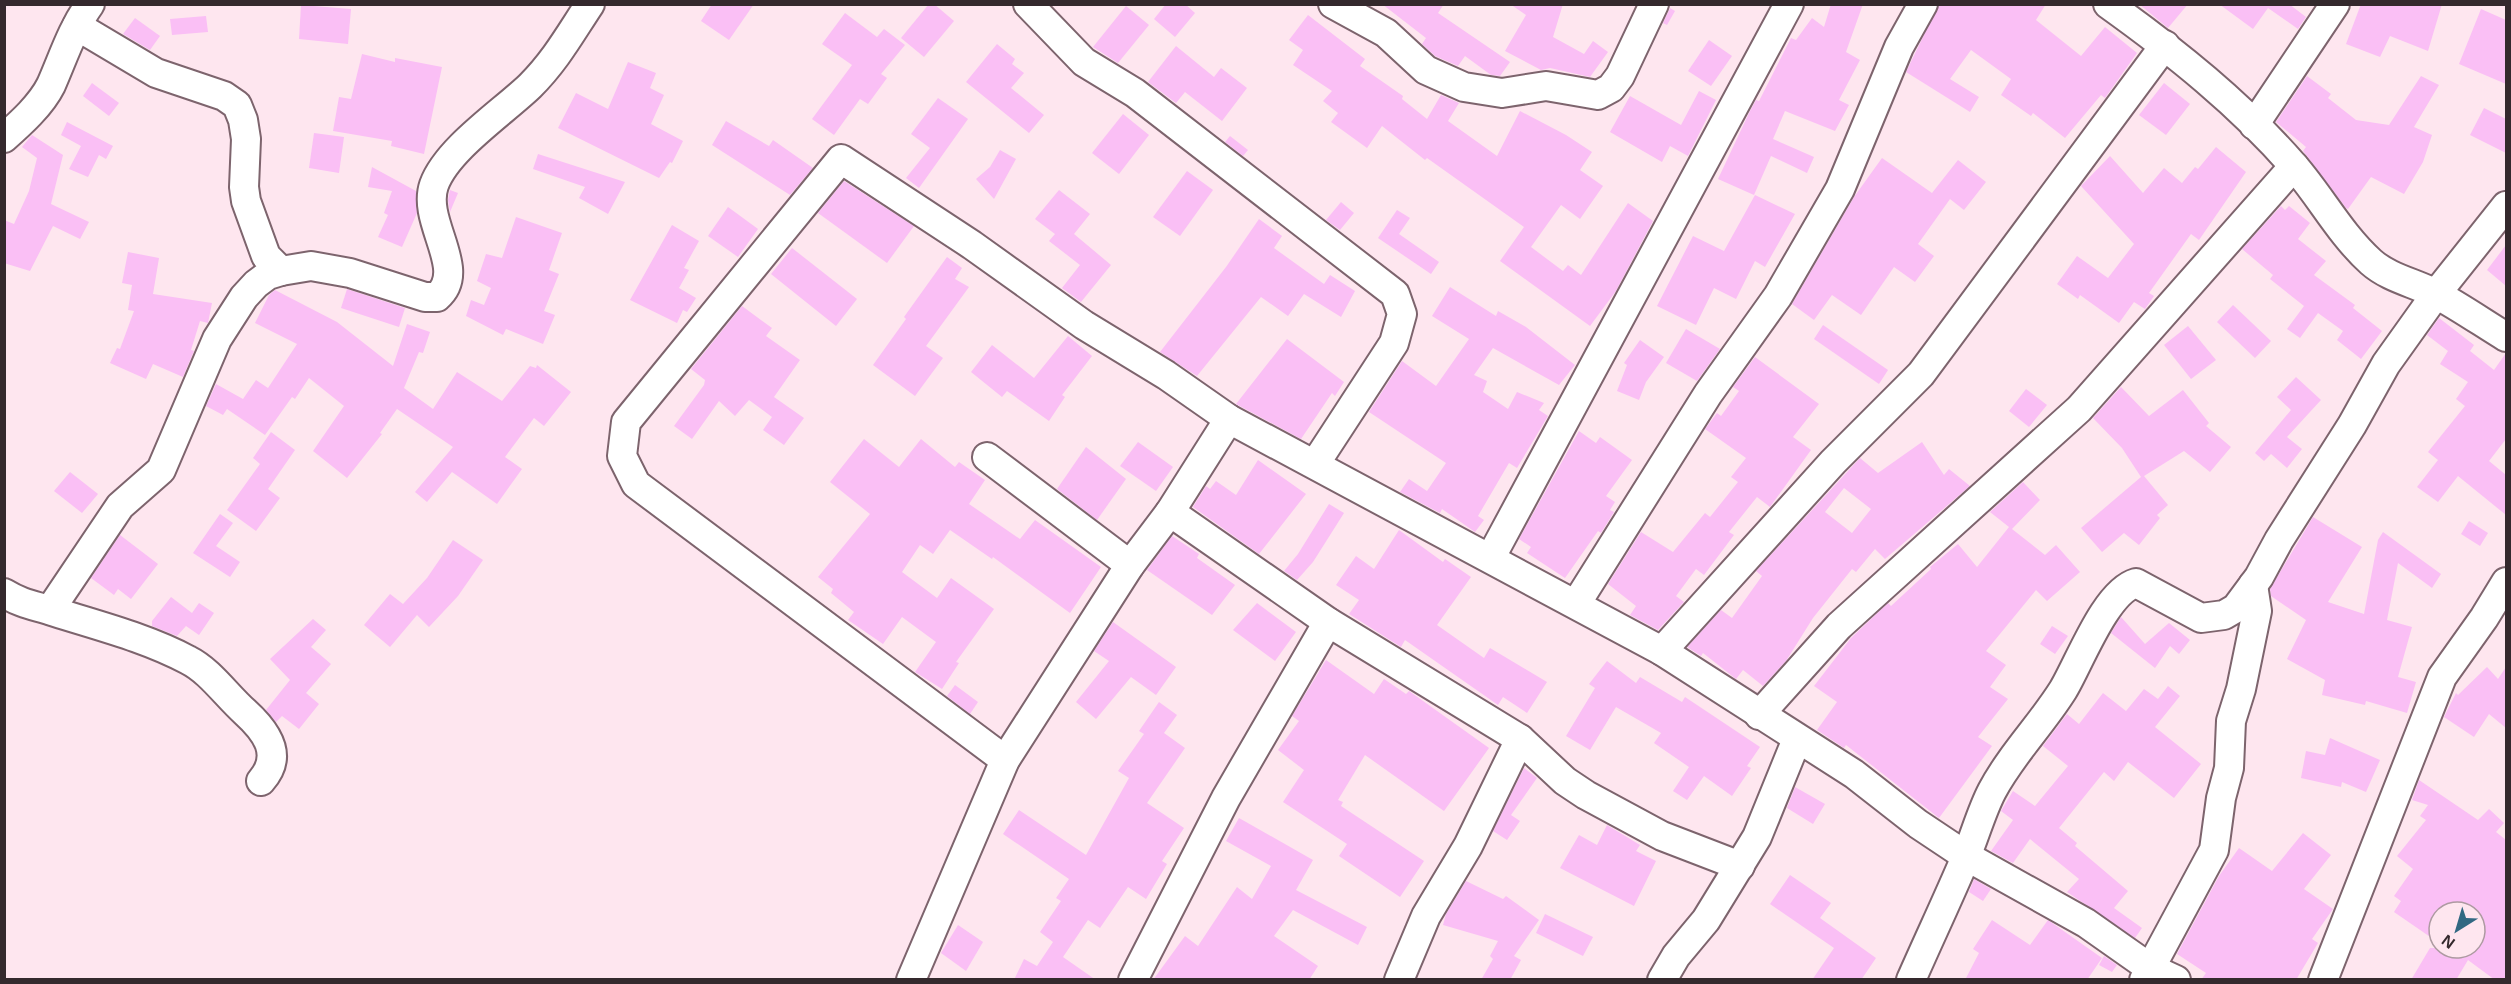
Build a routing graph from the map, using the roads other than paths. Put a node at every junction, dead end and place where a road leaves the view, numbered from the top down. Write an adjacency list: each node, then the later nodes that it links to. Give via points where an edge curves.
1 (590, 4): 15 (street, via 568,43 530,86 461,148 435,183 430,202 449,274 448,284 437,297 425,297 329,268)
2 (1028, 4): 20 (street, via 1084,62 1135,93 1395,294 1402,314 1394,343)
3 (1333, 4): 4 (street, via 1386,33 1426,70 1464,87 1502,93 1546,86 1598,94 1611,88 1620,76)
4 (1654, 4)
5 (1789, 4): 22 (street)
6 (1923, 4): 27 (street, via 1899,47 1840,189 1778,296 1708,394)
7 (2108, 4): 10 (street)
8 (2335, 4): 11 (street)
9 (83, 15): 12 (street, via 50,87); 15 (street, via 156,73 224,96 237,105 246,139 246,201)
10 (2166, 45): 11 (street); 30 (street, via 1921,374 1833,462)
11 (2254, 125): 13 (street)
12 (4, 138)
13 (2294, 166): 16 (street, via 2349,241 2372,263); 31 (street, via 2079,409 1839,627)
14 (2506, 206): 16 (street)
15 (270, 269): 28 (street, via 244,297 217,339 160,470 120,506)
16 (2436, 294): 17 (street); 25 (street, via 2386,364)
17 (2506, 337)
18 (1229, 419): 20 (street); 21 (street); 34 (street, via 841,159 626,422 622,456 636,483)
19 (987, 457): 23 (street)
20 (1315, 464): 22 (street)
21 (1170, 512): 23 (street); 29 (street)
22 (1491, 557): 27 (street)
23 (1130, 565): 34 (street)
24 (2506, 582): 45 (street, via 2442,677)
25 (2253, 585): 36 (street, via 2236,608 2224,615 2201,618 2136,583 2127,586 2089,635 2063,689 2006,766); 38 (street, via 2257,611 2231,721 2229,768 2214,850)
26 (4, 593): 28 (street, via 25,605)
27 (1576, 604): 30 (street)
28 (50, 610): 35 (street, via 179,656 203,671 268,735 272,760)
29 (1328, 622): 32 (street); 40 (street, via 1226,798)
30 (1662, 651): 31 (street)
31 (1759, 715): 33 (street)
32 (1520, 739): 37 (street, via 1586,795 1662,836); 41 (street, via 1468,846 1426,916)
33 (1797, 739): 36 (street, via 1854,774); 37 (street, via 1757,837)
34 (1005, 760): 39 (street)
35 (261, 781)
36 (1966, 856): 38 (street, via 2086,923); 43 (street)
37 (1740, 866): 42 (street)
38 (2147, 974): 44 (street)
39 (911, 980)
40 (1133, 980)
41 (1399, 980)
42 (1662, 980)
43 (1911, 980)
44 (2176, 980)
45 (2323, 980)

